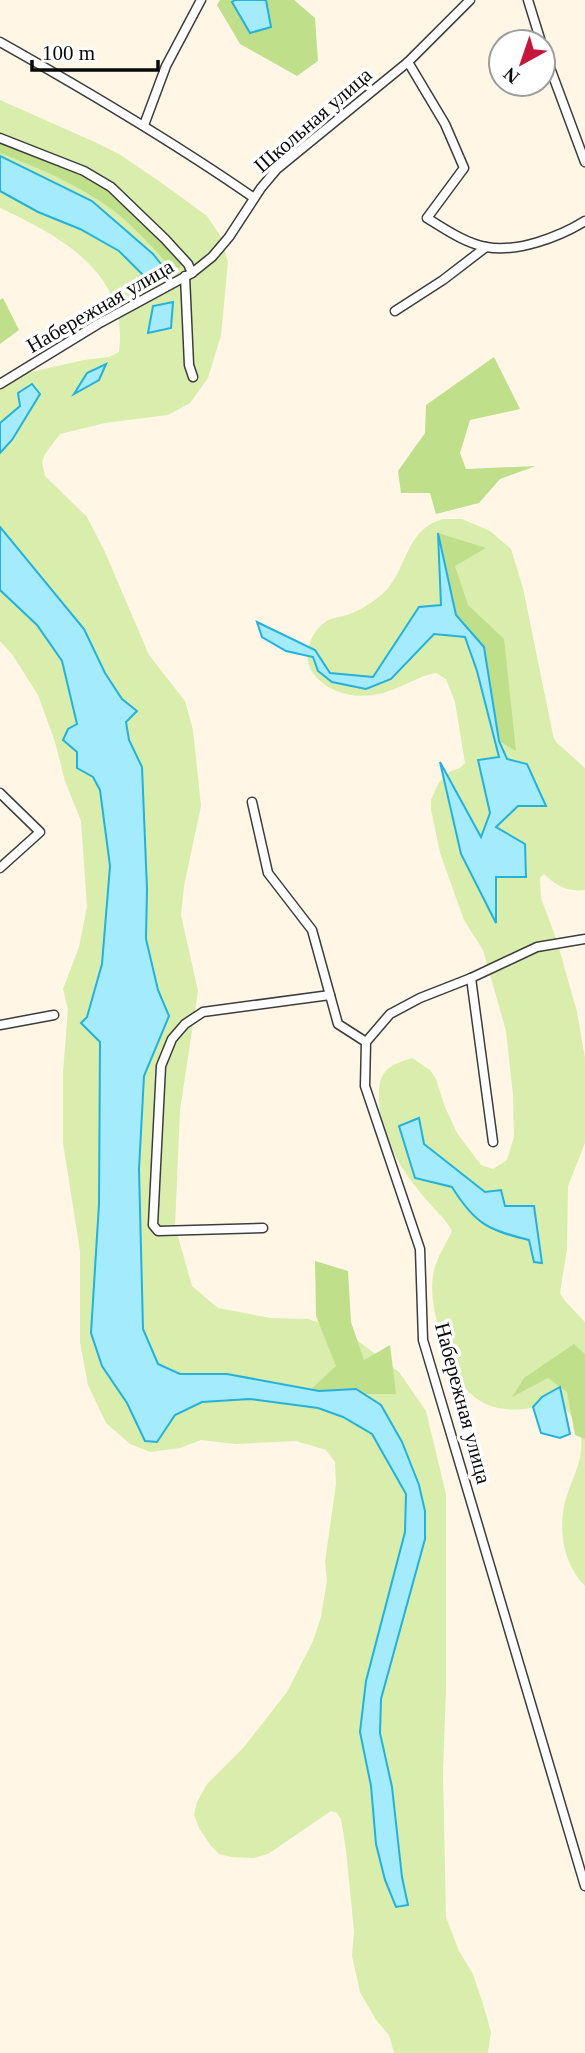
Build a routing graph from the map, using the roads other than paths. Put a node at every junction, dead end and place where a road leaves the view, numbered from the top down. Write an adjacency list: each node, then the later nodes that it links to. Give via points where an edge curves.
1 (201, 0): 8 (street, via 166,66)
2 (470, 0): 6 (street, Школьная улица)
3 (528, 0): 4 (street)
4 (537, 28)
5 (0, 42): 8 (street)
6 (408, 61): 11 (street, Школьная улица, via 278,169); 13 (street, via 464,167 427,218)
7 (557, 87): 10 (street)
8 (144, 125): 11 (street)
9 (0, 138): 14 (street, Набережная улица, via 84,171 111,187 188,264)
10 (585, 162)
11 (254, 198): 14 (street, Школьная улица, via 212,257)
12 (585, 221): 13 (street, via 523,245)
13 (486, 247): 15 (street)
14 (188, 275): 16 (street); 17 (street, Набережная улица)
15 (395, 312)
16 (193, 377)
17 (0, 384)
18 (0, 793): 20 (street, via 40,832)
19 (252, 802): 23 (street, via 268,873 312,930)
20 (0, 869)
21 (585, 939): 22 (street, via 537,947)
22 (471, 978): 26 (street, via 390,1014); 27 (street)
23 (330, 995): 26 (street, via 338,1024); 28 (street, via 204,1012 172,1040 161,1066 153,1225 158,1230)
24 (54, 1015): 25 (street)
25 (0, 1025)
26 (366, 1042): 29 (street, Набережная улица, via 365,1086 420,1249 423,1340)
27 (493, 1142)
28 (263, 1228)
29 (585, 1886)

